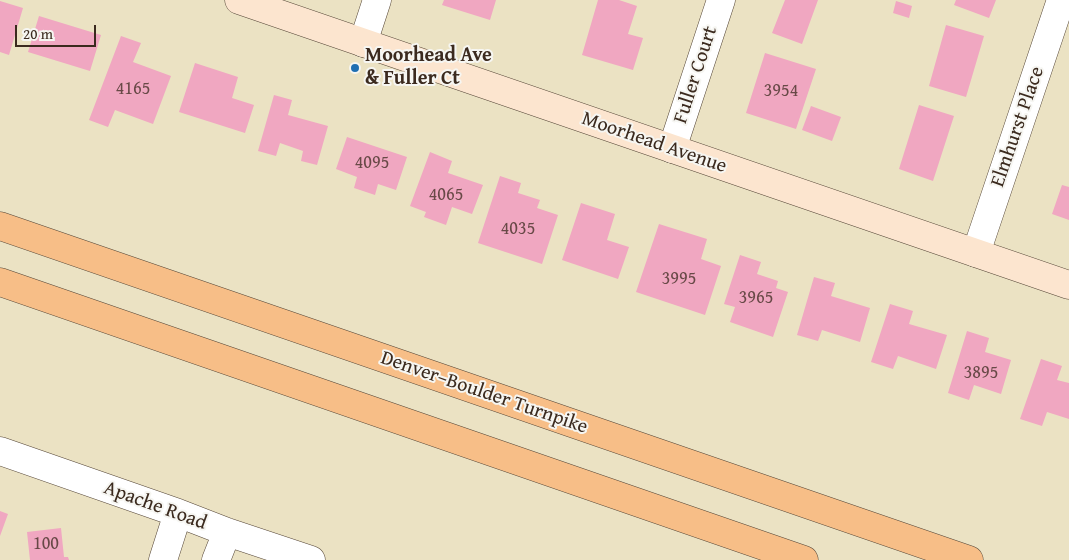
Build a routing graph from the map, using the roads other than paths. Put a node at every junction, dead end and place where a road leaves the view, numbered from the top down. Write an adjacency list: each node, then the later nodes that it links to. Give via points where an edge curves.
1 (239, 0): 5 (street, Moorhead Avenue)
2 (377, 0): 5 (street)
3 (721, 0): 6 (street, Fuller Court)
4 (1061, 0): 8 (street, Elmhurst Place)
5 (363, 43): 6 (street, Moorhead Avenue)
6 (672, 149): 8 (street, Moorhead Avenue)
7 (0, 226): 18 (highway, Denver–Boulder Turnpike)
8 (976, 253): 10 (street, Moorhead Avenue)
9 (0, 282): 17 (highway)
10 (1069, 285)
11 (0, 451): 12 (street, Apache Road)
12 (178, 513): 13 (street, Apache Road); 14 (street)
13 (227, 532): 15 (street); 16 (street, Apache Road)
14 (163, 560)
15 (216, 560)
16 (311, 560)
17 (804, 560)
18 (969, 560)

